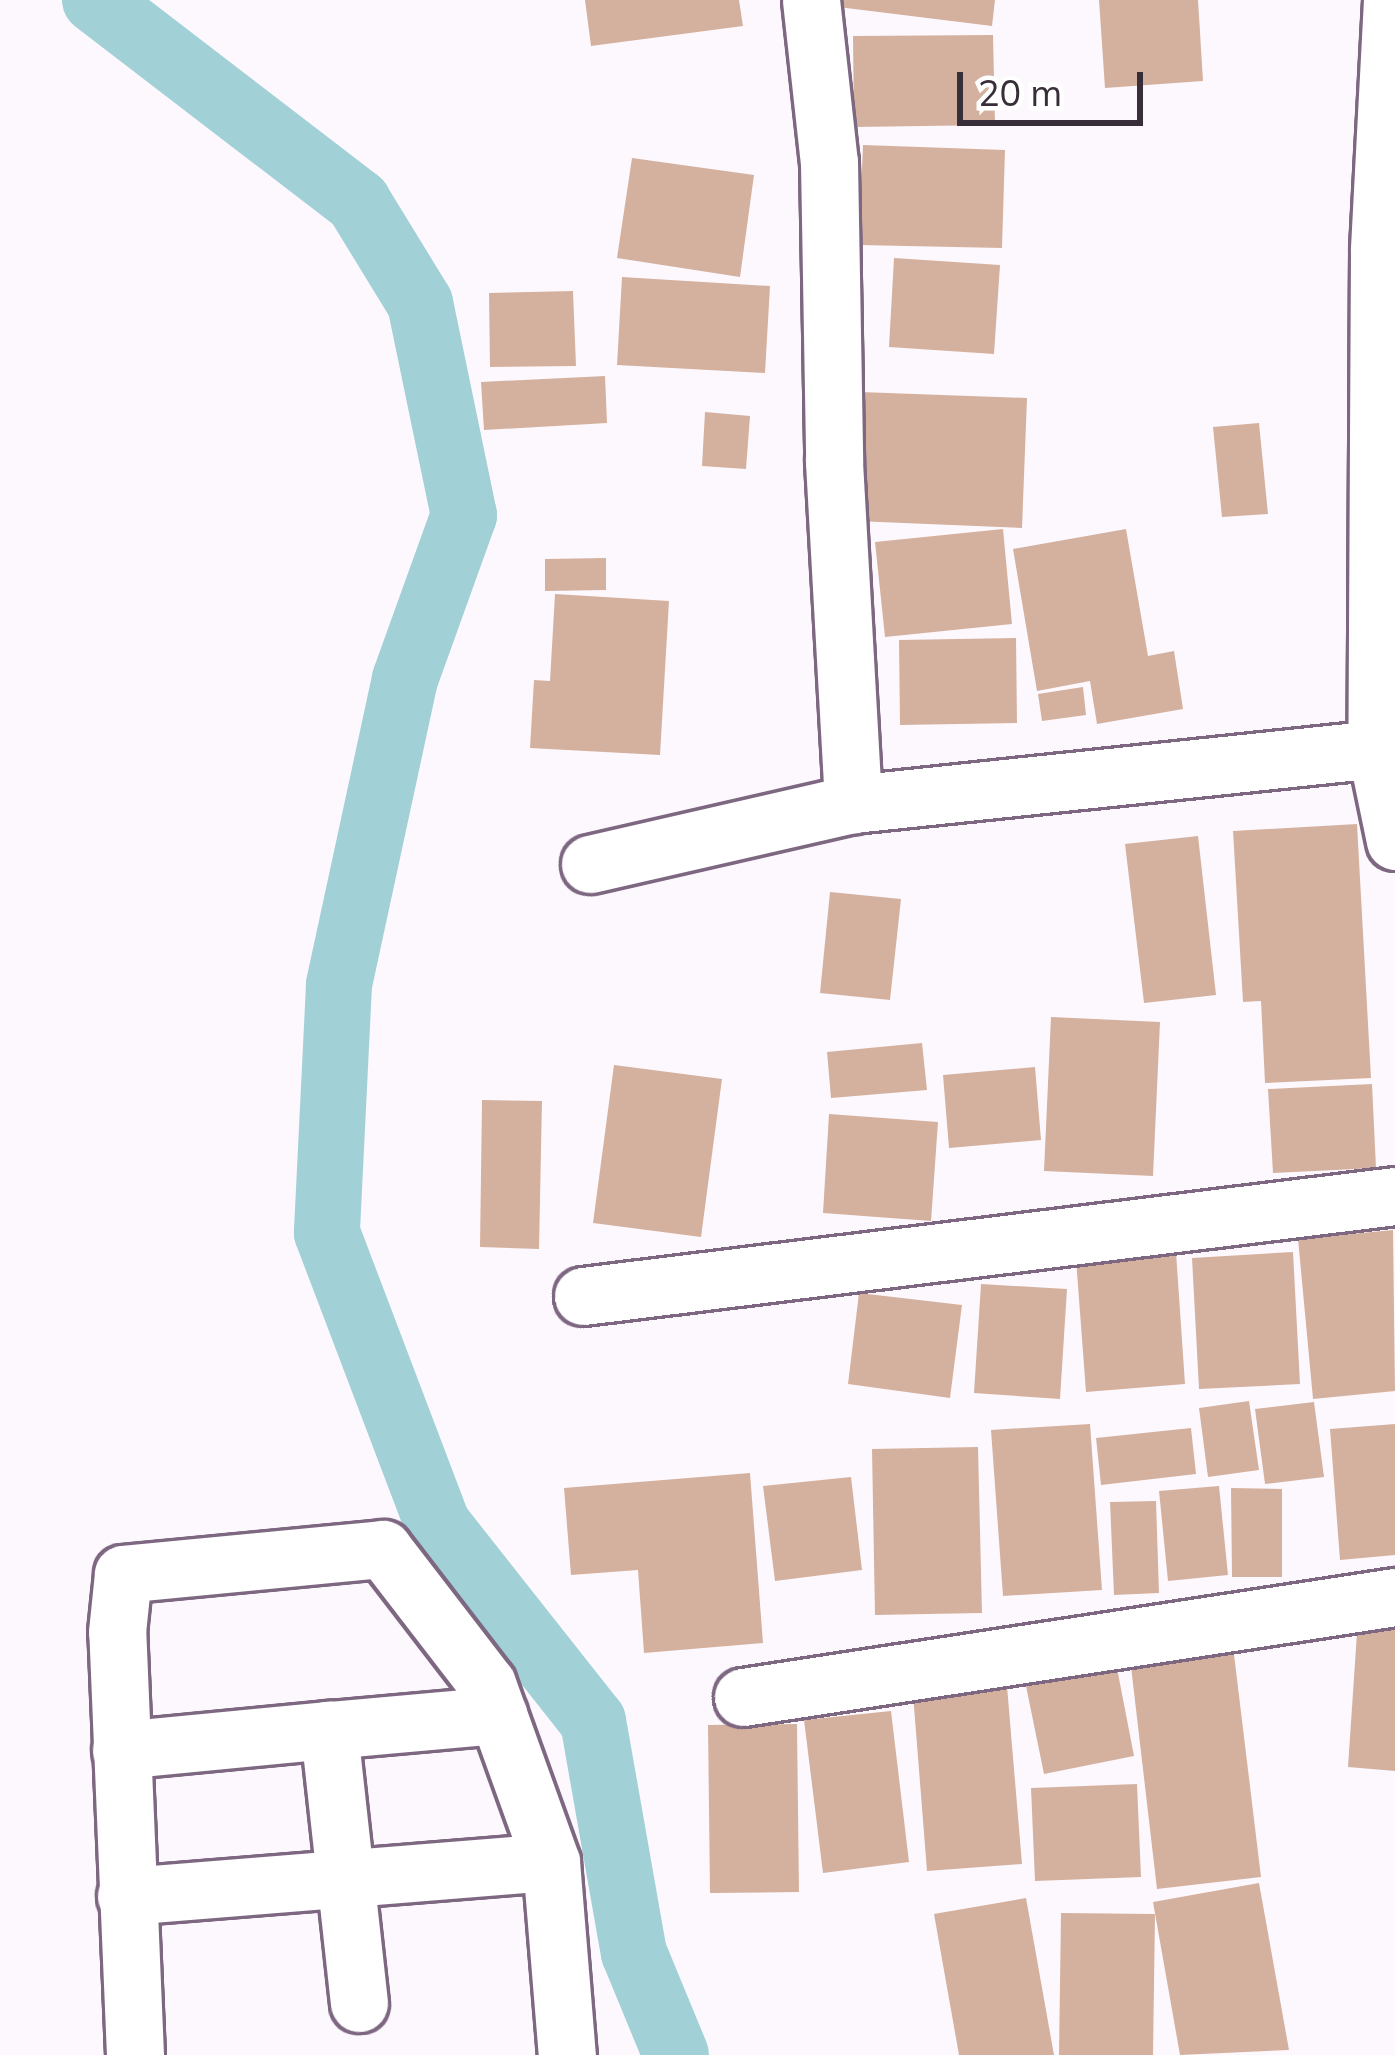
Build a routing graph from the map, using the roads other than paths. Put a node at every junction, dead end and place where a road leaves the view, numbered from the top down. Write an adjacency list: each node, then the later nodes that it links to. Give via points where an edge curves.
1 (811, 0): 5 (street, via 829,162 833,462)
2 (1392, 0): 3 (street, via 1379,251)
3 (1388, 429): 4 (street)
4 (1376, 749): 5 (street); 6 (street)
5 (854, 804): 7 (street)
6 (1395, 841)
7 (590, 864)
8 (1395, 1196): 9 (street)
9 (583, 1296)
10 (1395, 1597): 11 (street)
11 (743, 1697)
12 (498, 1715): 13 (street); 14 (street, via 487,1684 382,1549 359,1551 123,1574); 15 (street)
13 (329, 1730): 14 (street); 16 (street)
14 (121, 1750): 17 (street)
15 (551, 1862): 16 (street); 20 (street)
16 (345, 1879): 17 (street); 18 (street)
17 (126, 1895): 19 (street)
18 (359, 2003)
19 (135, 2055)
20 (567, 2055)

